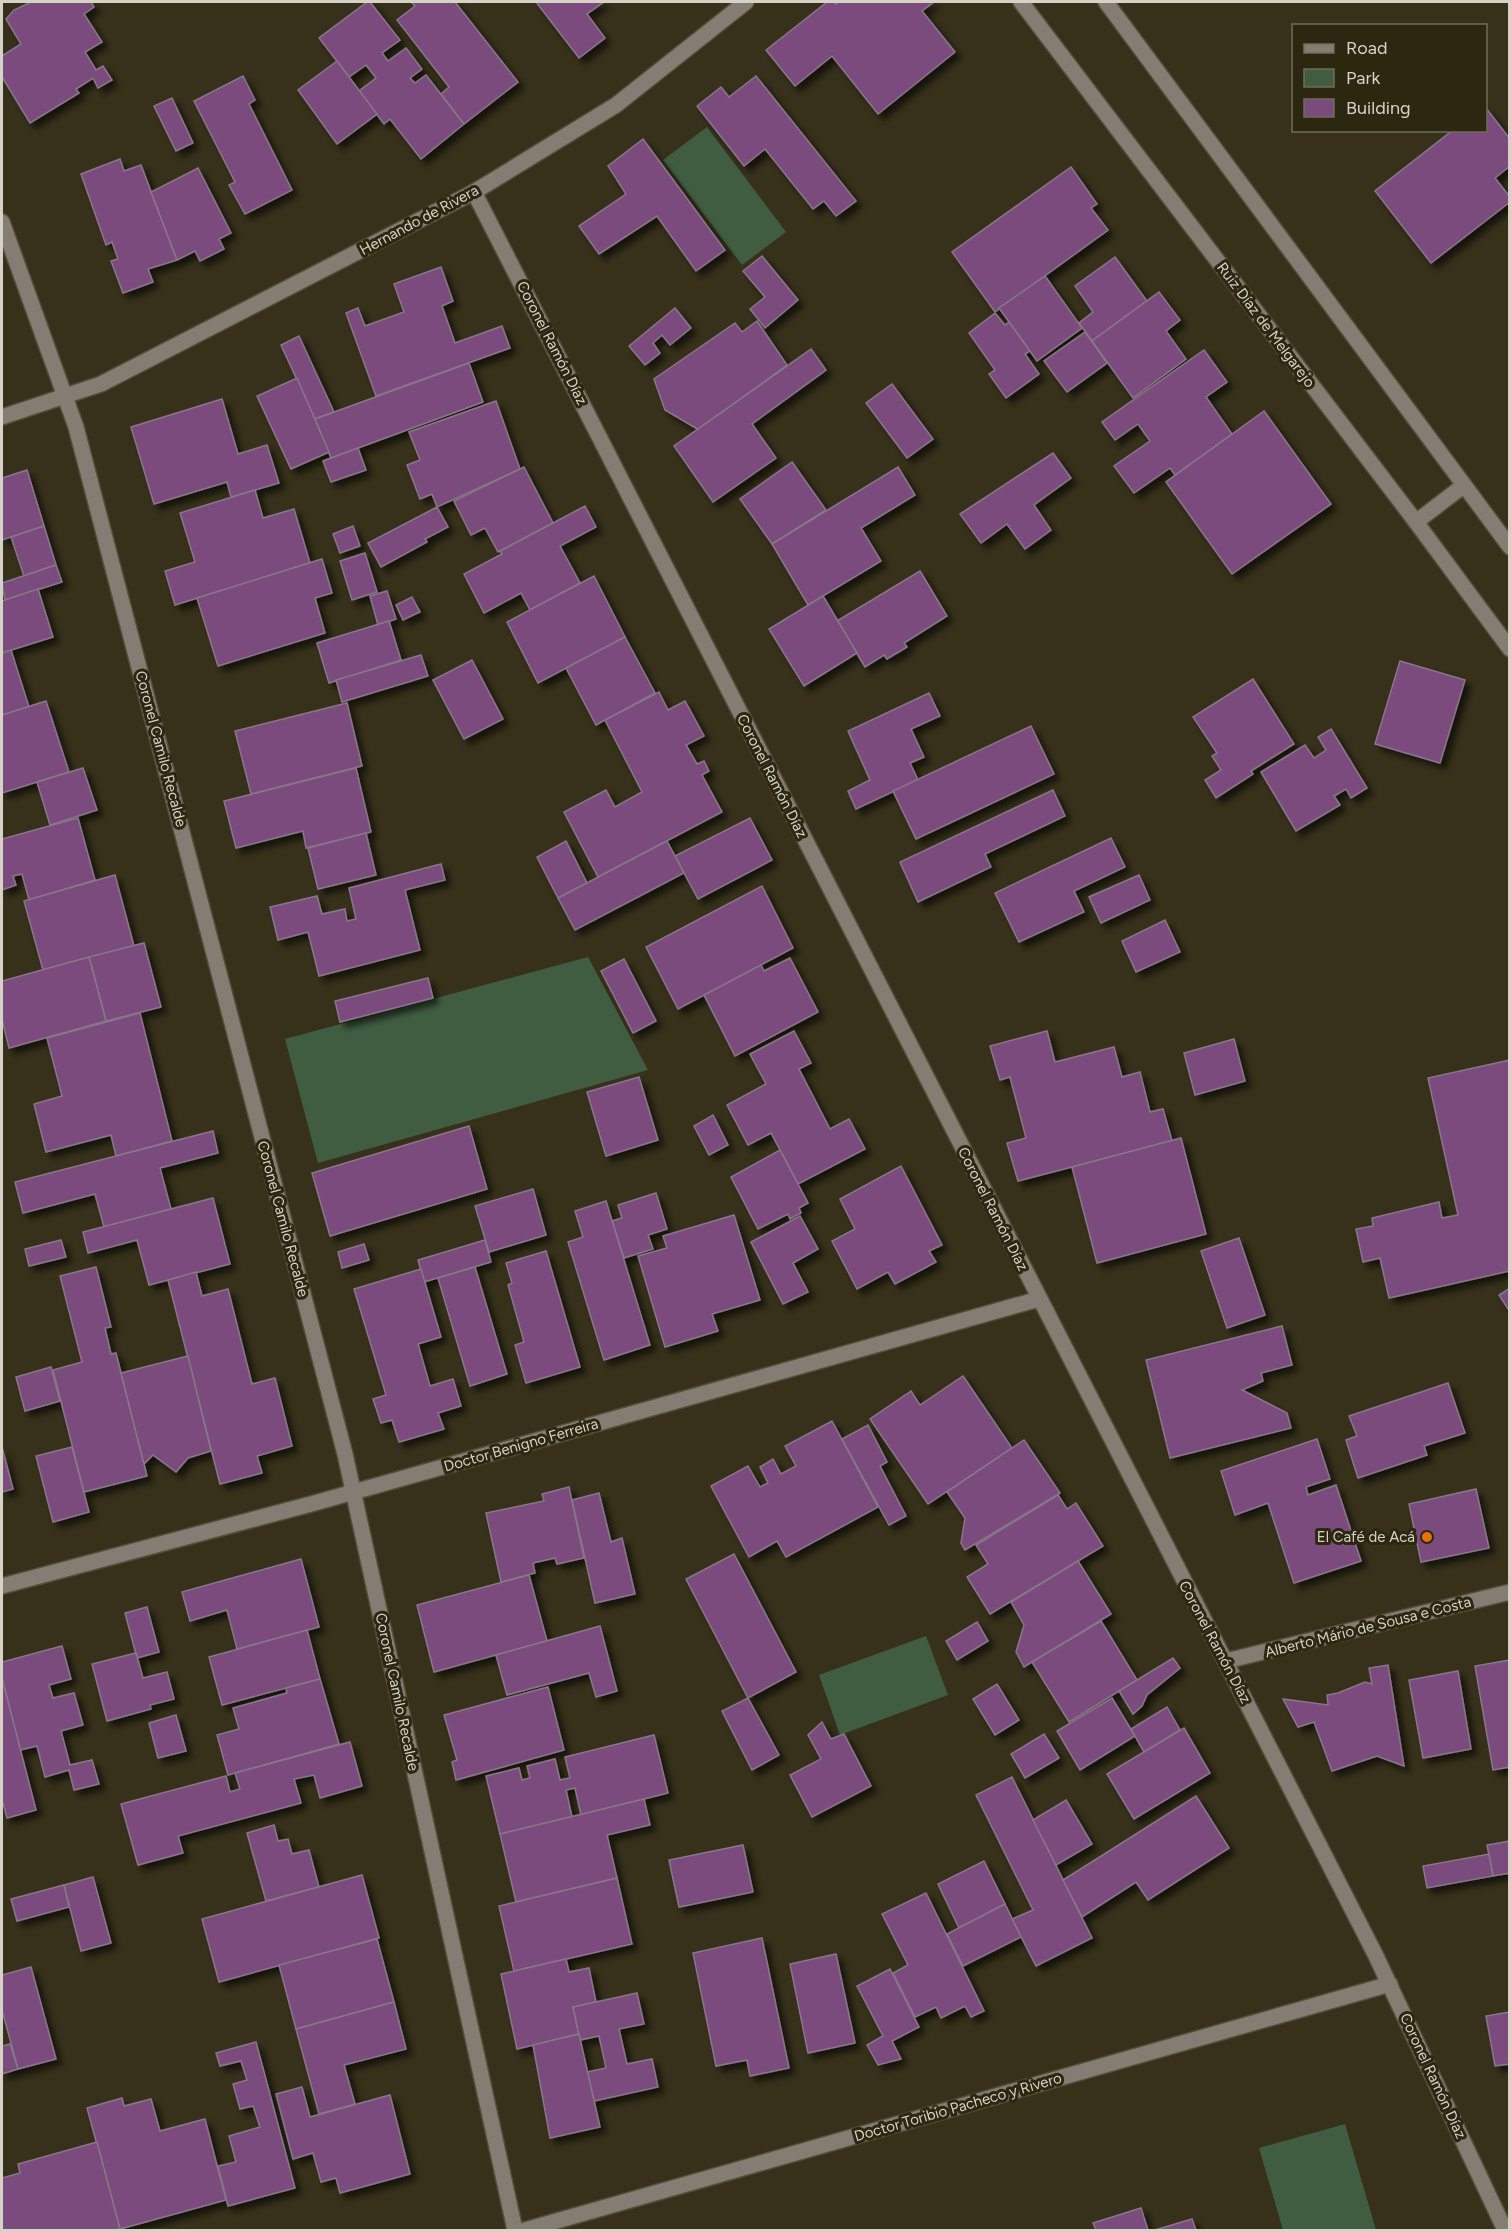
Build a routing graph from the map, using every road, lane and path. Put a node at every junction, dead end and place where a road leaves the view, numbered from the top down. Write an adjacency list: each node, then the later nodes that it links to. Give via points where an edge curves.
1 (746, 2): 4 (street, Hernando de Rivera, via 616,105)
2 (1021, 2): 9 (street, Ruiz Díaz de Melgarejo)
3 (1106, 2): 8 (street)
4 (474, 192): 6 (street, Hernando de Rivera, via 101,384); 12 (street, Coronel Ramón Díaz)
5 (2, 222): 6 (street, Coronel Camilo Recalde)
6 (66, 396): 7 (street, Hernando de Rivera); 13 (street, Coronel Camilo Recalde)
7 (2, 417)
8 (1463, 486): 9 (street); 10 (street)
9 (1416, 522): 11 (street, Ruiz Díaz de Melgarejo)
10 (1509, 547)
11 (1509, 649)
12 (1039, 1299): 13 (street, Doctor Benigno Ferreira); 16 (street, Coronel Ramón Díaz)
13 (353, 1492): 14 (street, Doctor Benigno Ferreira); 18 (street, Coronel Camilo Recalde)
14 (2, 1586)
15 (1509, 1592): 16 (street, Alberto Mário de Sousa e Costa)
16 (1226, 1661): 17 (street, Coronel Ramón Díaz)
17 (1390, 1984): 19 (street, Doctor Toribio Pacheco y Rivero); 20 (street, Coronel Ramón Díaz)
18 (514, 2230)
19 (525, 2230)
20 (1505, 2230)

